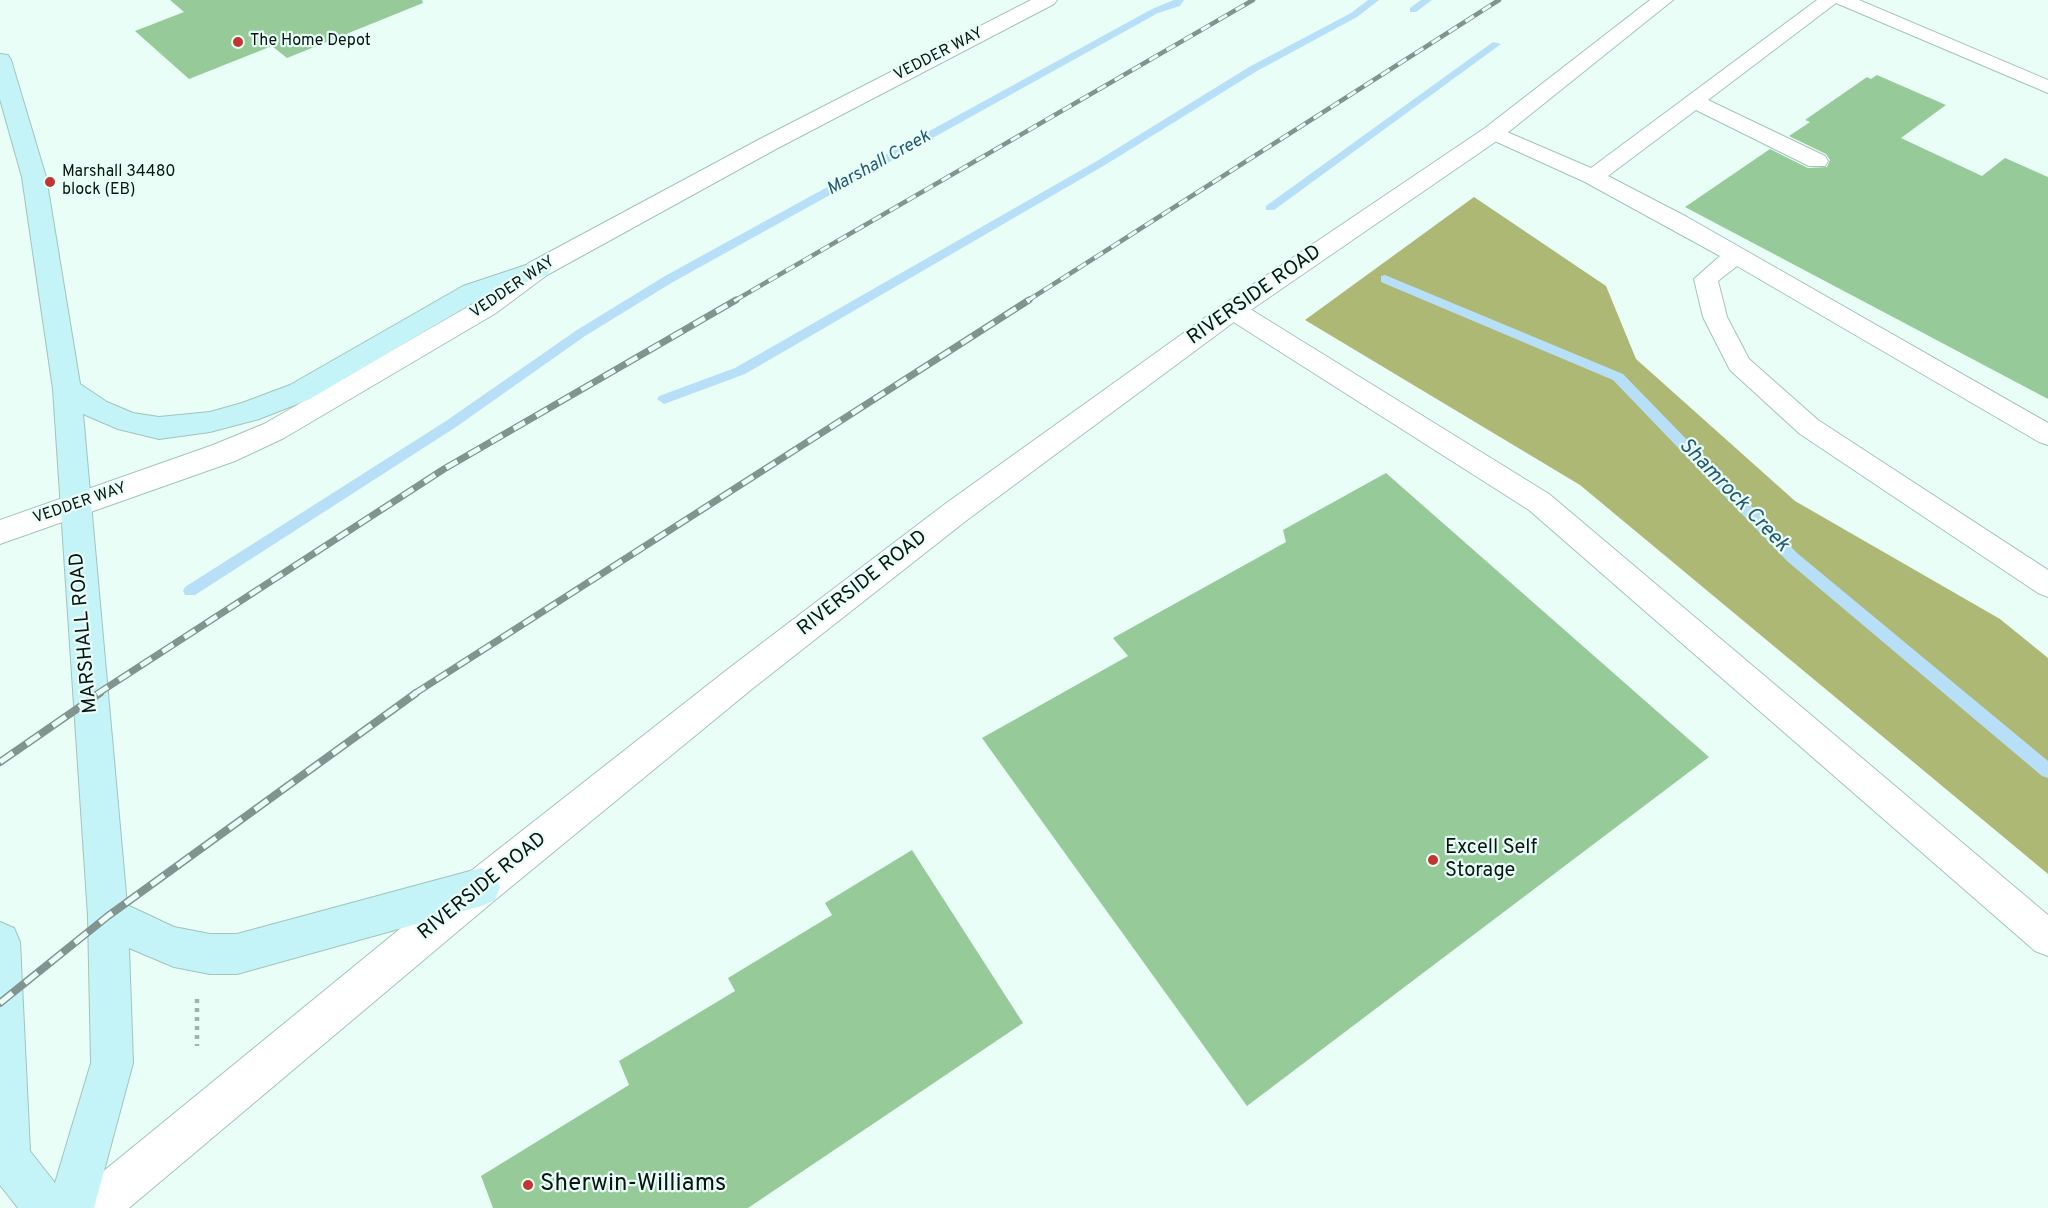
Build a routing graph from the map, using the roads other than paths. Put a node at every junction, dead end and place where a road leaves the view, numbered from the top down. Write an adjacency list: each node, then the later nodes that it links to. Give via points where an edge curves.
1 (1047, 0): 12 (street, VEDDER WAY, via 758,149)
2 (1663, 0): 8 (street, RIVERSIDE ROAD)
3 (1829, 0): 7 (lane)
4 (1843, 0): 6 (lane)
5 (0, 60): 14 (main road, MARSHALL ROAD, via 34,177)
6 (2048, 87)
7 (1694, 101): 9 (lane); 10 (lane)
8 (1493, 133): 10 (lane); 13 (street, RIVERSIDE ROAD)
9 (1817, 161)
10 (1593, 177): 11 (lane)
11 (1736, 255): 15 (lane); 18 (lane, via 1706,279 1715,317 1739,364 1809,428)
12 (538, 269): 14 (main road, via 472,292 300,392 210,422 159,428 128,422 97,409); 16 (street, VEDDER WAY, via 487,307 274,431 224,453)
13 (1233, 310): 19 (street, RIVERSIDE ROAD, via 956,512); 21 (lane, via 1539,502)
14 (67, 388): 16 (main road, MARSHALL ROAD)
15 (2048, 435)
16 (75, 505): 17 (street, VEDDER WAY); 20 (main road, MARSHALL ROAD)
17 (0, 532)
18 (2048, 585)
19 (482, 887): 20 (main road, via 237,954 210,954 174,946); 25 (street, RIVERSIDE ROAD)
20 (108, 916): 24 (main road, MARSHALL ROAD, via 112,1063)
21 (2048, 938)
22 (0, 942): 23 (main road, via 8,1159)
23 (46, 1208)
24 (71, 1208)
25 (94, 1208)

